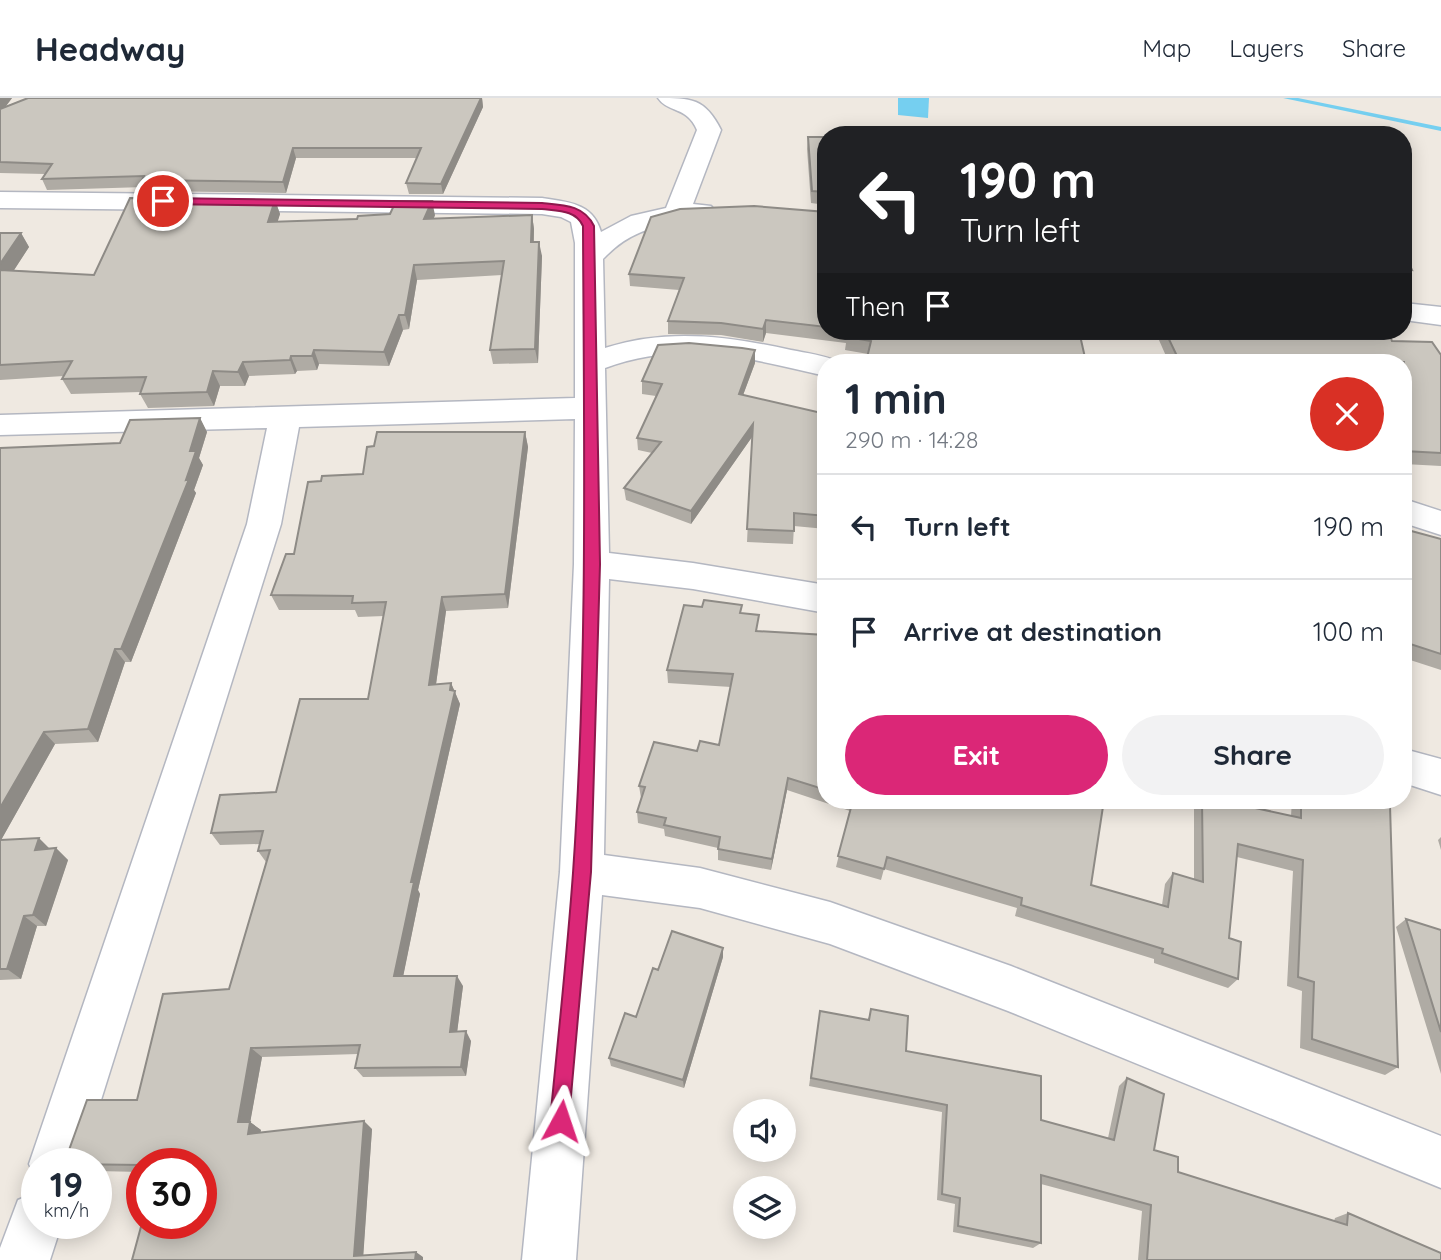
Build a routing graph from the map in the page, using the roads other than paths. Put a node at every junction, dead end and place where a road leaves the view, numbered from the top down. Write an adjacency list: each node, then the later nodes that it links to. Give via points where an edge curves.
1 (669, 98): 4 (street, via 690,104 703,114 709,130)
2 (0, 200): 5 (street, via 542,206 571,209 584,216 589,226)
3 (733, 209): 4 (street)
4 (677, 214): 5 (street, via 626,225 606,238)
5 (589, 258): 8 (street)
6 (1412, 313): 7 (street)
7 (1441, 316)
8 (591, 363): 9 (street, via 668,343 711,345); 10 (street)
9 (817, 365)
10 (591, 408): 11 (street); 15 (street)
11 (285, 416): 12 (street); 20 (street, via 264,524)
12 (0, 425)
13 (1412, 514): 14 (street)
14 (1441, 523)
15 (592, 564): 16 (street); 19 (street)
16 (817, 597)
17 (1412, 768): 18 (street)
18 (1441, 777)
19 (582, 872): 21 (street, via 700,888 830,923 1011,989); 24 (street)
20 (60, 1148)
21 (1441, 1162)
22 (30, 1239): 23 (street)
23 (23, 1260)
24 (549, 1260)

